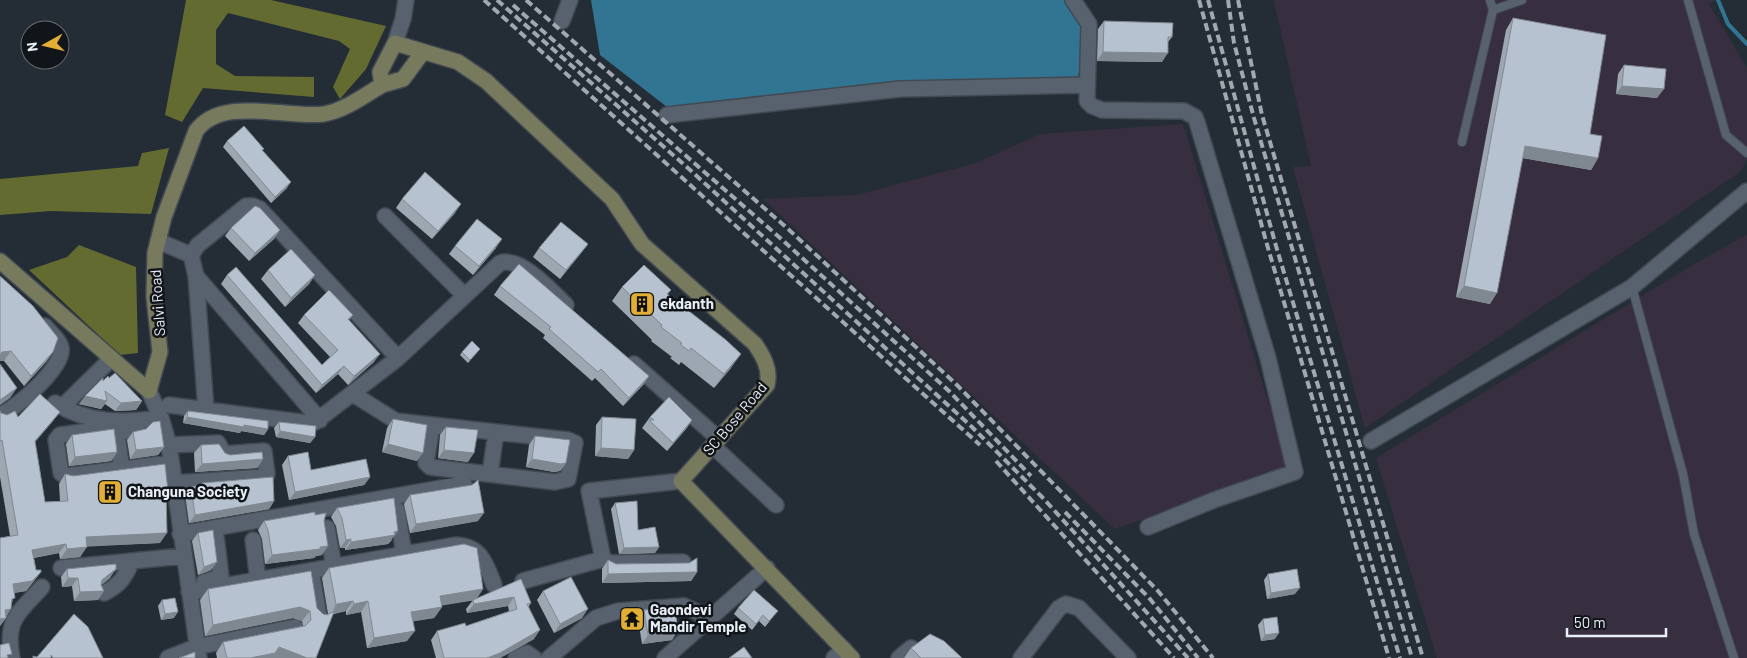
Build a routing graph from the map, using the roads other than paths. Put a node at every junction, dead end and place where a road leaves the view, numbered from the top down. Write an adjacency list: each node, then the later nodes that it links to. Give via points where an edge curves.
1 (406, 0): 9 (street)
2 (570, 0): 8 (street)
3 (1073, 0): 12 (street, via 1089,24)
4 (1490, 0): 7 (lane)
5 (1522, 0): 7 (lane)
6 (1688, 0): 15 (lane, via 1726,135)
7 (1493, 10): 14 (lane)
8 (562, 21)
9 (395, 43): 10 (street, SC Bose Road); 11 (street, via 380,72)
10 (423, 52): 11 (street, Salvi Road, via 403,79); 41 (street, SC Bose Road, via 458,62 486,81 612,199 642,244 755,344 767,367 766,385)
11 (382, 84): 18 (street, Salvi Road, via 354,103 324,114 227,112 203,122 196,131)
12 (1087, 85): 13 (street, via 900,89); 51 (street, via 1087,101 1096,108 1184,111 1195,117 1268,358 1295,472)
13 (667, 115)
14 (1462, 142)
15 (1747, 152)
16 (1747, 191): 22 (street)
17 (385, 216): 23 (street)
18 (158, 241): 19 (street); 30 (street, Salvi Road, via 154,297 160,352)
19 (191, 256): 21 (street); 27 (street, via 198,245 241,208 253,206 260,209)
20 (0, 261): 28 (street)
21 (196, 276): 33 (street); 36 (street)
22 (1632, 287): 40 (street); 88 (lane, via 1682,474 1694,534)
23 (464, 296): 25 (street, via 500,263 511,261); 27 (street)
24 (36, 315): 32 (street, via 61,346 61,351 38,387)
25 (581, 318)
26 (625, 357): 41 (street)
27 (398, 358): 31 (street)
28 (111, 359): 30 (street); 35 (street, via 59,405 78,415 100,420 126,422)
29 (12, 385): 32 (street)
30 (149, 391): 35 (street)
31 (353, 394): 36 (street); 37 (street, via 396,421)
32 (23, 400): 34 (street)
33 (206, 410): 35 (street); 36 (street, via 308,423)
34 (0, 415)
35 (164, 416): 42 (street); 44 (street, via 119,432)
36 (320, 420)
37 (432, 425): 39 (street); 45 (street, via 427,466)
38 (104, 429): 44 (street, via 60,435 56,440 61,473 65,476)
39 (496, 432): 45 (street); 45 (street, via 568,440 575,443 575,448 568,479 562,482)
40 (1371, 441)
41 (716, 443): 46 (street, SC Bose Road); 49 (street)
42 (169, 445): 43 (street); 47 (street, via 218,443 224,454 264,451 266,454 267,474 264,477)
43 (171, 463): 44 (street); 47 (street)
44 (122, 470)
45 (490, 474)
46 (681, 481): 58 (street, via 589,491); 63 (street)
47 (174, 483): 54 (street)
48 (464, 484): 52 (street)
49 (776, 505)
50 (397, 510): 56 (street)
51 (1148, 527)
52 (215, 528): 54 (street); 69 (street, via 221,577)
53 (327, 528): 61 (street)
54 (180, 534): 57 (street)
55 (253, 540): 65 (street)
56 (404, 554): 61 (street); 67 (street, via 464,545 483,556)
57 (183, 556): 59 (street); 69 (street)
58 (603, 559): 60 (street, via 610,563); 66 (street)
59 (132, 561): 62 (street); 70 (street, via 123,580)
60 (683, 562)
61 (334, 567): 64 (street)
62 (61, 568)
63 (767, 568): 72 (street); 76 (street)
64 (311, 571): 65 (street); 71 (street)
65 (258, 580): 69 (street)
66 (523, 582)
67 (494, 585)
68 (42, 587): 77 (street, via 12,621)
69 (188, 589): 75 (street)
70 (104, 593)
71 (319, 616)
72 (710, 618): 74 (street); 81 (street, via 684,606 618,611 596,618)
73 (294, 627): 75 (street)
74 (683, 642): 82 (street); 83 (street)
75 (197, 653): 78 (street)
76 (844, 655)
77 (12, 658)
78 (168, 658)
79 (516, 658): 80 (street, via 527,653)
80 (534, 658)
81 (549, 658)
82 (665, 658)
83 (687, 658)
84 (899, 658): 85 (street, via 911,648)
85 (924, 658)
86 (1021, 658): 87 (street, via 1059,608 1066,604 1079,608)
87 (1128, 658)
88 (1734, 658)

